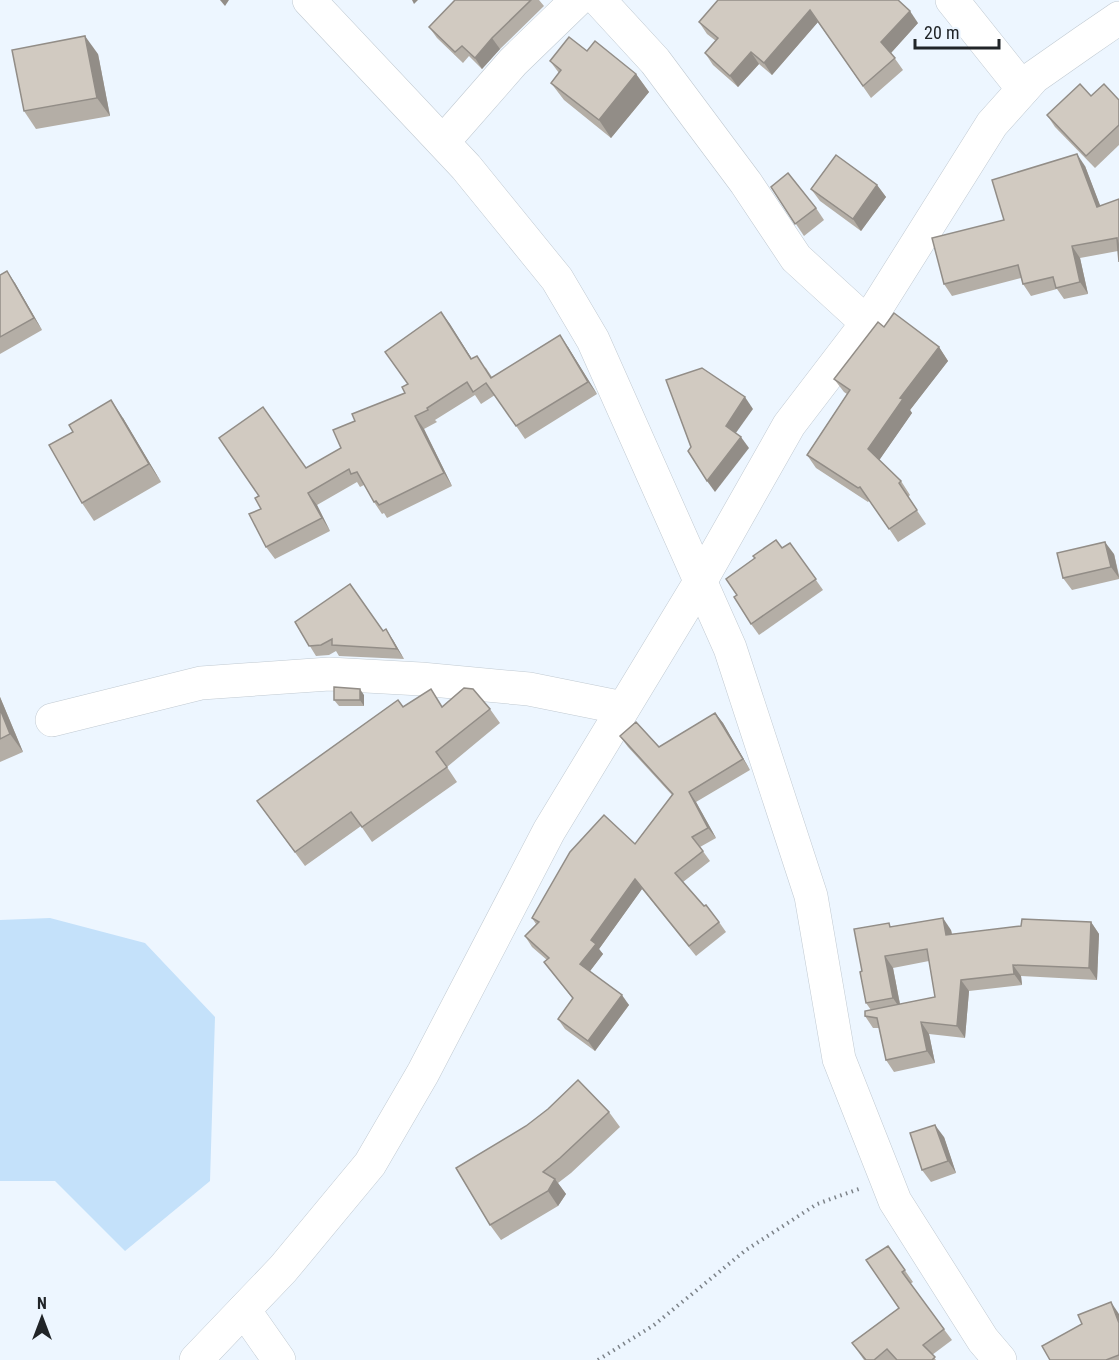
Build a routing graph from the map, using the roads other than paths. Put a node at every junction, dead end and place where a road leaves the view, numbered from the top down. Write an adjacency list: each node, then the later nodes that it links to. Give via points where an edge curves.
1 (309, 0): 7 (street)
2 (577, 0): 7 (street, via 513,62)
3 (599, 0): 8 (street, via 655,61 796,258)
4 (952, 0): 6 (street)
5 (1119, 18): 6 (street, via 1034,77)
6 (1023, 89): 8 (street, via 992,124)
7 (443, 142): 9 (street, via 557,279 593,340)
8 (867, 323): 9 (street, via 789,425)
9 (700, 582): 10 (street); 13 (street, via 730,648 811,896 840,1059 895,1201)
10 (623, 708): 11 (street, via 529,689 329,674 201,683); 12 (street, via 549,831 423,1073 370,1164)
11 (52, 720)
12 (244, 1310): 14 (street); 15 (street)
13 (996, 1359)
14 (196, 1360)
15 (279, 1360)

